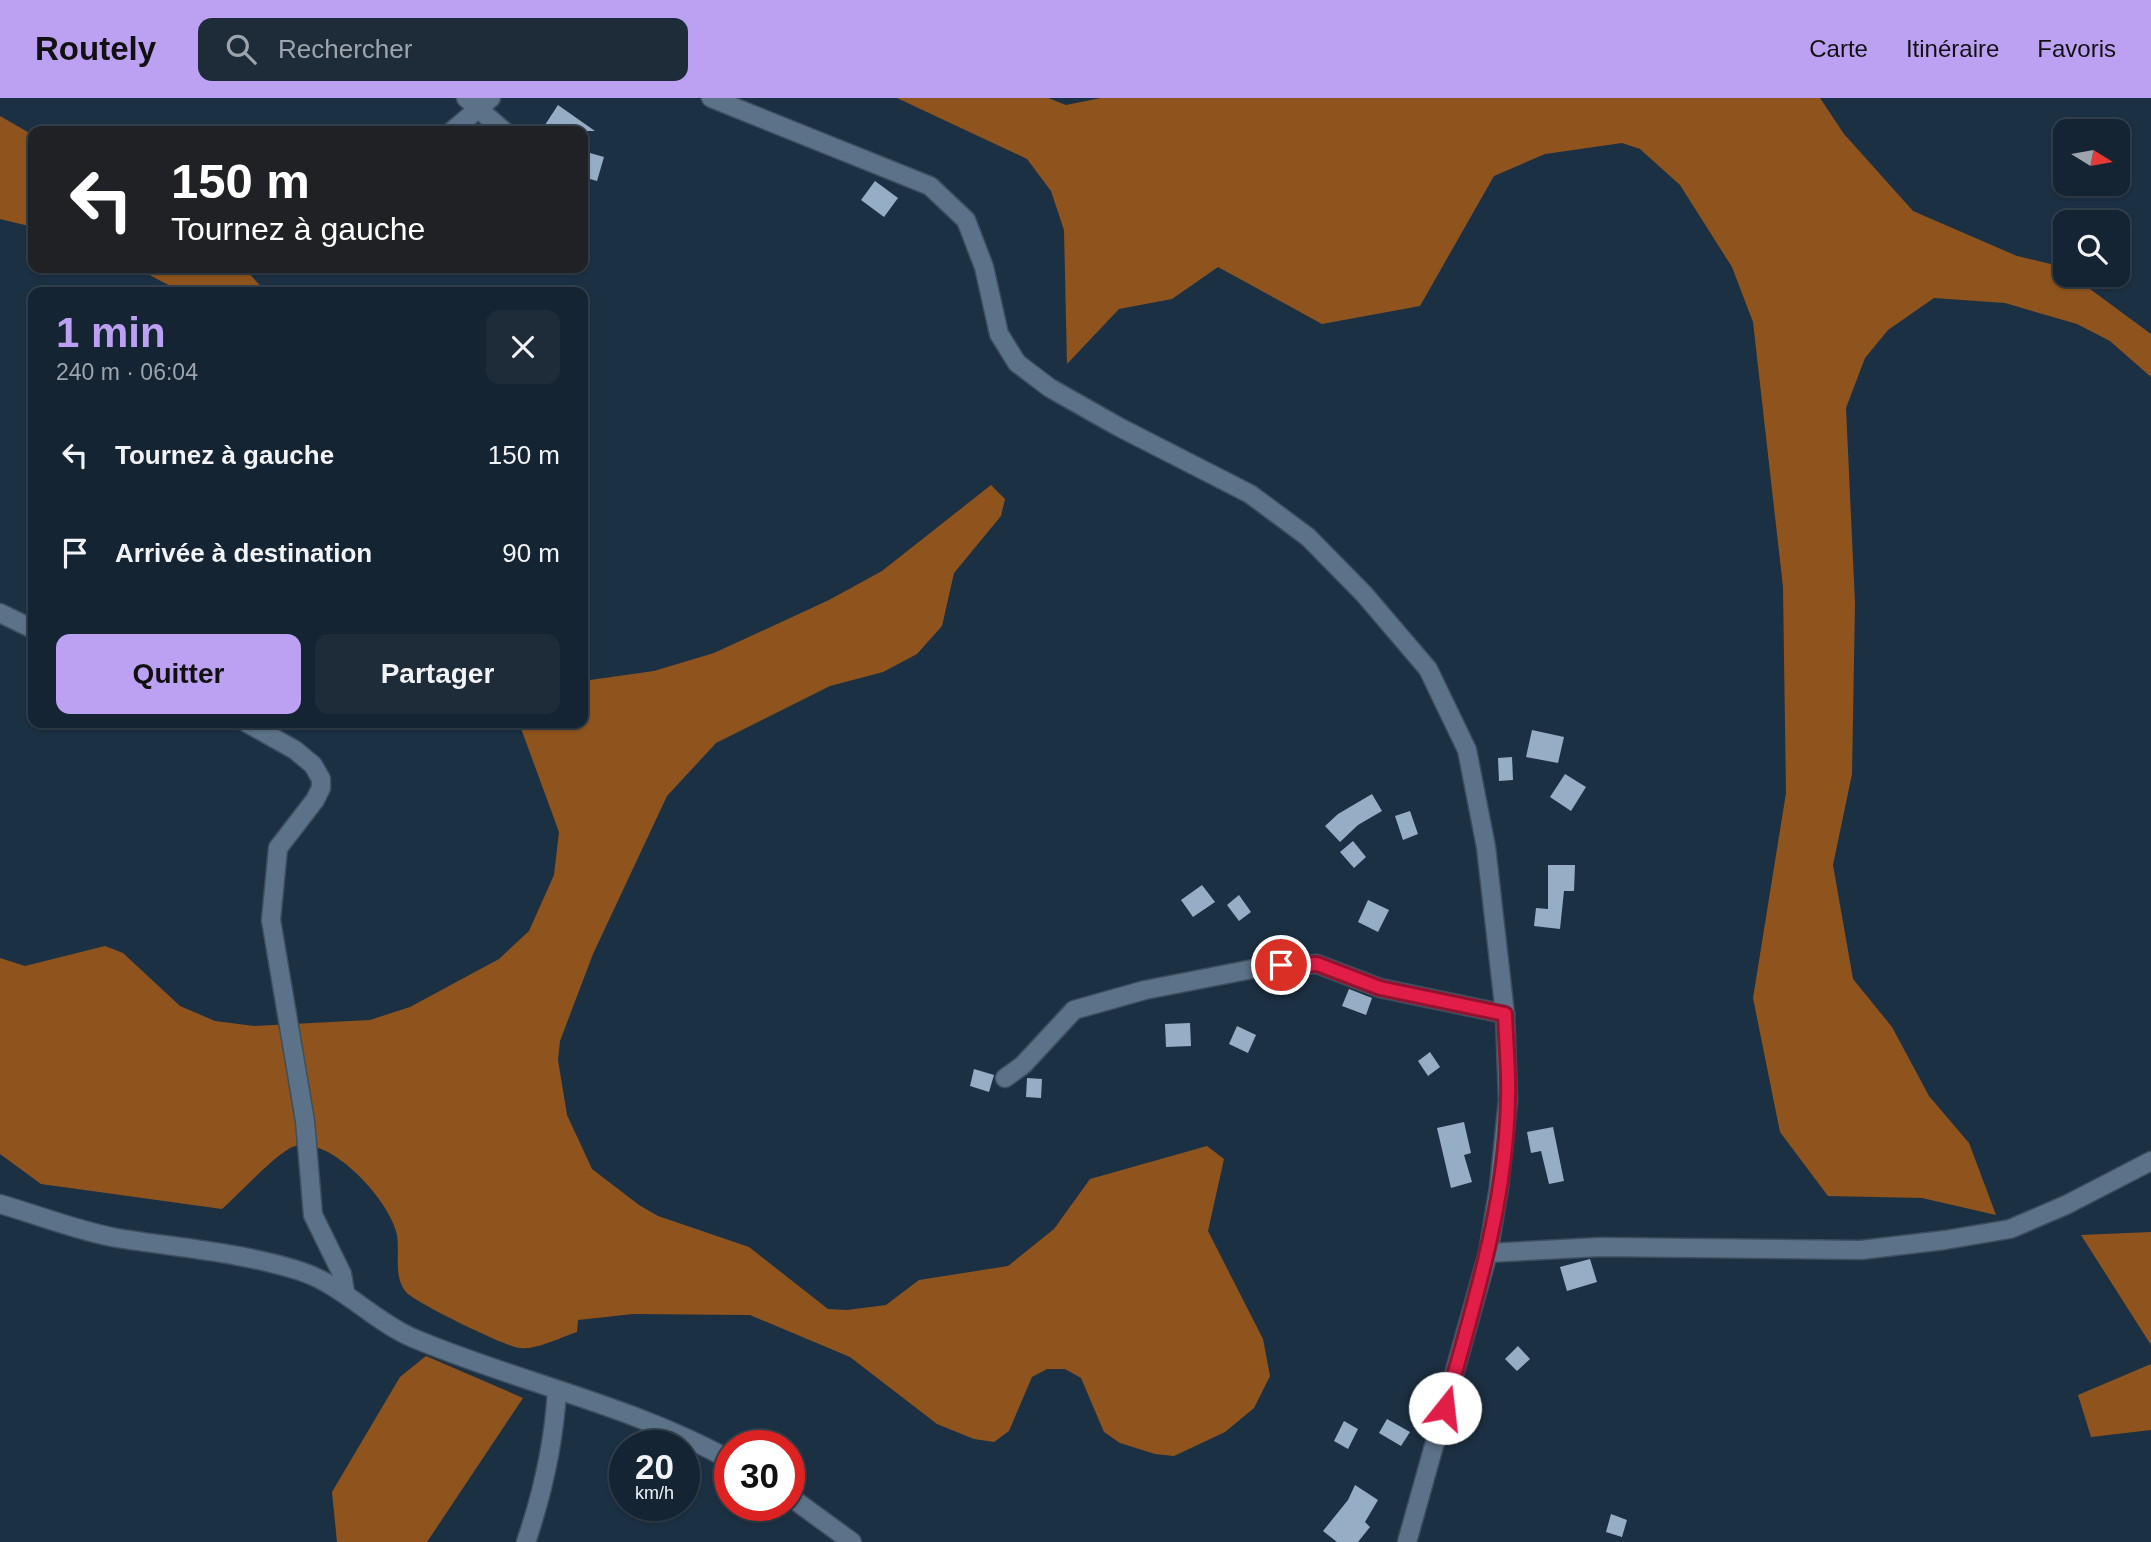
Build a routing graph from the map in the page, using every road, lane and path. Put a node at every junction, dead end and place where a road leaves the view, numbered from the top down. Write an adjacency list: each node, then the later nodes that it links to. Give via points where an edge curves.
1 (712, 98): 8 (street, via 930,186 966,220 984,267 999,334 1017,363 1119,428 1250,494 1308,537 1364,594 1428,669 1467,750 1486,847)
2 (479, 102): 3 (street); 4 (street)
3 (457, 126)
4 (500, 126)
5 (0, 613): 6 (street)
6 (28, 627)
7 (256, 728): 13 (street, via 295,750 321,779 315,800 278,848 271,920 305,1121 313,1215 342,1275)
8 (1505, 1014): 9 (street, via 1380,988 1317,964 1258,968 1145,990 1074,1010); 12 (street, via 1508,1100)
9 (1005, 1078)
10 (2151, 1161): 12 (street, via 2010,1229 1945,1240 1861,1250 1600,1247)
11 (0, 1204): 13 (street, via 115,1237 223,1251 299,1271)
12 (1488, 1253): 19 (street)
13 (345, 1292): 14 (street, via 374,1316 412,1337)
14 (556, 1390): 15 (street); 17 (street, via 543,1492)
15 (714, 1453)
16 (805, 1508): 18 (street)
17 (526, 1542)
18 (852, 1542)
19 (1407, 1542)

